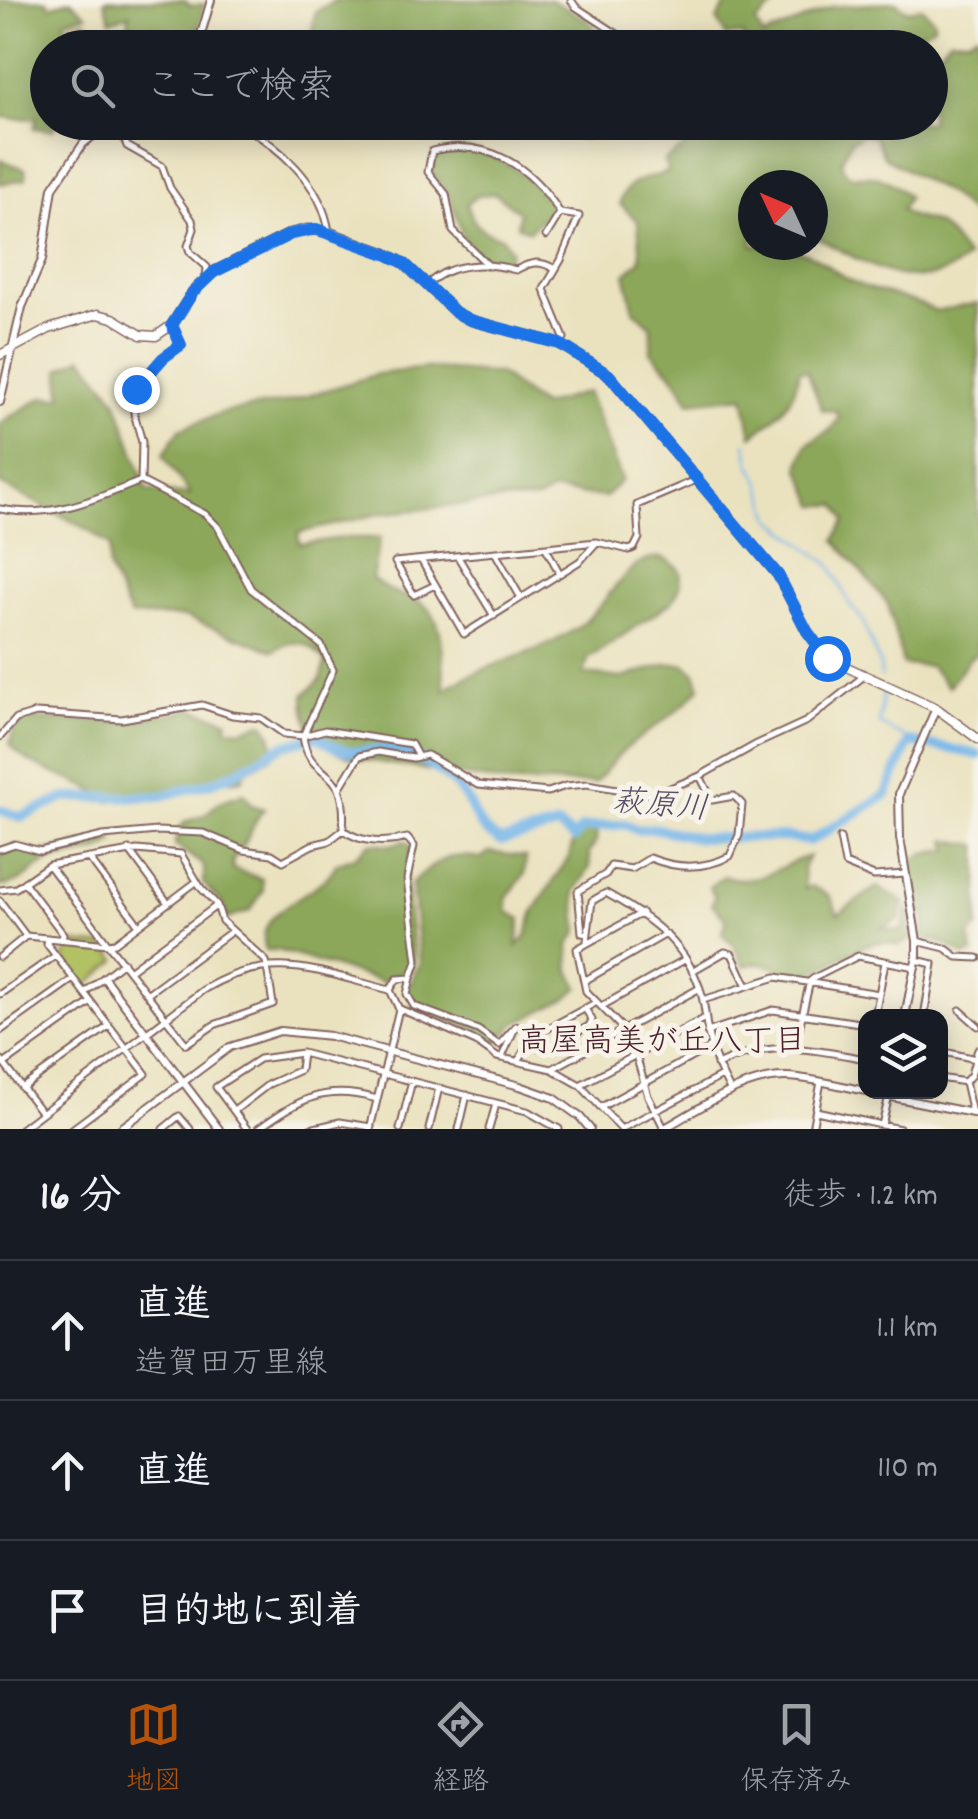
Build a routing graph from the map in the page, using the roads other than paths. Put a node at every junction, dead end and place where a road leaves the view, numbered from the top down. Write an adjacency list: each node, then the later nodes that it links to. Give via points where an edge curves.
1 (211, 0): 3 (street)
2 (571, 0): 4 (street)
3 (202, 30)
4 (610, 30)
5 (89, 140): 17 (street, via 53,188 42,260)
6 (124, 140): 13 (street, via 162,166 192,220 188,246 207,267)
7 (262, 140): 9 (street, via 306,176)
8 (560, 213): 10 (street); 11 (street, via 552,196 487,150 432,150 428,172 446,194 453,231); 12 (street, via 579,216)
9 (329, 232): 13 (main road, via 291,234); 14 (main road, via 404,263)
10 (546, 236)
11 (489, 266): 12 (street, via 516,270 535,262); 14 (street, via 450,269)
12 (554, 269): 16 (street, via 544,288 564,338)
13 (206, 278): 15 (main road)
14 (428, 284): 16 (main road, via 470,320)
15 (172, 325): 17 (main road, via 148,336 107,315 84,316); 21 (street, via 181,345 142,380 134,400)
16 (560, 344): 20 (main road, via 623,388)
17 (12, 346): 18 (main road); 19 (street)
18 (0, 354)
19 (0, 402)
20 (699, 479): 23 (street, via 637,505 634,548); 32 (main road, via 778,575 817,648)
21 (141, 482): 22 (street, via 34,515); 34 (street, via 205,514 252,589 328,654 333,670)
22 (0, 509)
23 (597, 542): 24 (street); 28 (street)
24 (546, 548): 25 (street); 28 (street)
25 (496, 554): 26 (street); 30 (street)
26 (458, 557): 27 (street); 31 (street)
27 (421, 560): 29 (street); 29 (street, via 395,562 414,595)
28 (560, 573): 30 (street)
29 (435, 586): 31 (street, via 464,634)
30 (521, 598): 31 (street)
31 (494, 616)
32 (864, 676): 33 (main road); 38 (street, via 806,721)
33 (936, 708): 36 (main road); 46 (street, via 900,794)
34 (302, 736): 35 (street, via 277,731 261,718 194,705 122,719 36,713 16,719); 37 (street, via 325,730 410,744); 39 (street, via 310,760)
35 (0, 737)
36 (978, 738)
37 (415, 757): 38 (street, via 428,755 478,785 548,792 587,784 653,795); 39 (street, via 362,754)
38 (700, 776): 59 (street, via 712,800 734,796 742,804 730,856 679,869 650,858 628,870 611,866 578,891)
39 (339, 790): 40 (street)
40 (343, 830): 42 (street, via 283,860 203,833 103,836 40,852 20,845); 75 (street, via 381,842 412,842)
41 (840, 838): 46 (street, via 845,864 874,876)
42 (0, 849)
43 (129, 850): 44 (street); 47 (street, via 181,854); 51 (street)
44 (90, 858): 45 (street); 54 (street)
45 (49, 865): 48 (street); 62 (street)
46 (906, 874): 61 (street)
47 (196, 881): 51 (street); 52 (street)
48 (24, 882): 49 (street); 60 (street)
49 (0, 890)
50 (0, 901): 57 (street)
51 (168, 902): 54 (street)
52 (217, 906): 55 (street); 71 (street)
53 (642, 913): 56 (street); 59 (street); 59 (street, via 606,893 592,901)
54 (138, 924): 62 (street)
55 (232, 931): 70 (street); 82 (street)
56 (666, 934): 66 (street); 76 (street)
57 (26, 936): 58 (street); 64 (street)
58 (48, 938): 60 (street); 63 (street)
59 (587, 938): 76 (street, via 576,948)
60 (62, 939): 62 (street)
61 (917, 941): 65 (street); 69 (street)
62 (108, 944): 67 (street)
63 (56, 955): 73 (street); 83 (street)
64 (0, 956)
65 (978, 958)
66 (686, 959): 72 (street); 88 (street)
67 (124, 962): 71 (street); 74 (street)
68 (885, 962): 69 (street); 77 (street, via 858,956); 84 (street)
69 (916, 964): 86 (street); 89 (street, via 933,964)
70 (267, 966): 80 (street, via 310,968); 97 (street, via 224,977); 97 (street, via 273,1004 214,1024 186,1044)
71 (130, 970): 82 (street)
72 (692, 971): 78 (street, via 725,952); 79 (street)
73 (73, 978): 81 (street); 103 (street)
74 (104, 978): 81 (street); 105 (street)
75 (412, 978): 80 (street, via 397,980); 115 (street, via 406,994 414,1006 499,1045 516,1026)
76 (584, 981): 88 (street)
77 (810, 982): 78 (street, via 776,977); 84 (street); 96 (street)
78 (747, 986): 85 (street)
79 (700, 988): 85 (street); 102 (street)
80 (390, 990): 90 (street)
81 (84, 992): 87 (street)
82 (148, 993): 97 (street)
83 (0, 994)
84 (879, 994): 91 (street)
85 (703, 1000): 98 (street)
86 (908, 1001): 89 (street); 92 (street)
87 (91, 1002): 100 (street); 119 (street)
88 (600, 1004): 94 (street); 102 (street)
89 (926, 1004): 93 (street)
90 (399, 1008): 111 (street); 115 (street)
91 (876, 1009)
92 (906, 1009)
93 (925, 1009)
94 (586, 1010): 106 (street); 106 (street, via 589,1026 544,1049)
95 (960, 1010): 101 (street)
96 (800, 1013): 99 (street); 104 (street, via 773,1010); 108 (street)
97 (166, 1018): 105 (street)
98 (706, 1018): 104 (street); 114 (street)
99 (858, 1023)
100 (109, 1026): 109 (street); 131 (street)
101 (978, 1026)
102 (624, 1030): 114 (street); 121 (street)
103 (0, 1031)
104 (708, 1032): 107 (street)
105 (148, 1033): 109 (street); 125 (street)
106 (526, 1044): 118 (street)
107 (710, 1046): 120 (street); 129 (street)
108 (795, 1046): 116 (street); 120 (street, via 759,1049)
109 (128, 1049): 144 (street); 149 (street, via 146,1074)
110 (978, 1049): 117 (street)
111 (391, 1052): 122 (street); 125 (street, via 280,1031 230,1047); 162 (street, via 554,1098)
112 (302, 1053): 122 (street); 141 (street, via 300,1070); 141 (street, via 259,1059 216,1087)
113 (948, 1053): 117 (street)
114 (637, 1055): 129 (street); 130 (street)
115 (502, 1057): 118 (street)
116 (858, 1057)
117 (976, 1058): 128 (street)
118 (518, 1060): 121 (street)
119 (2, 1062): 131 (street)
120 (717, 1065): 123 (street)
121 (552, 1069): 130 (street)
122 (385, 1074): 126 (street); 136 (street)
123 (722, 1076): 134 (street); 142 (street)
124 (948, 1079): 128 (street)
125 (184, 1081): 150 (street); 153 (street)
126 (412, 1081): 132 (street); 157 (street)
127 (822, 1082): 133 (street); 134 (street, via 783,1077); 143 (street)
128 (965, 1082): 145 (street)
129 (644, 1084): 140 (street); 142 (street)
130 (580, 1086): 140 (street)
131 (22, 1088): 144 (street)
132 (439, 1088): 135 (street); 158 (street)
133 (858, 1089)
134 (731, 1092): 163 (street)
135 (467, 1095): 139 (street); 159 (street)
136 (377, 1099): 147 (street); 155 (street, via 320,1094)
137 (889, 1099): 146 (street)
138 (911, 1099): 145 (street)
139 (496, 1104): 160 (street); 161 (street, via 528,1111)
140 (603, 1106): 142 (street, via 621,1129)
141 (234, 1111): 154 (street)
142 (654, 1111): 163 (street)
143 (816, 1111): 146 (street); 164 (street)
144 (42, 1114): 148 (street)
145 (975, 1114)
146 (882, 1125): 165 (street)
147 (370, 1128): 156 (street, via 340,1122)
148 (21, 1129)
149 (72, 1129)
150 (120, 1129)
151 (163, 1129): 152 (street, via 180,1116)
152 (190, 1129)
153 (220, 1129)
154 (247, 1129)
155 (258, 1129)
156 (310, 1129)
157 (400, 1129)
158 (429, 1129)
159 (459, 1129)
160 (489, 1129)
161 (559, 1129)
162 (590, 1129)
163 (664, 1129)
164 (812, 1129)
165 (900, 1129)

